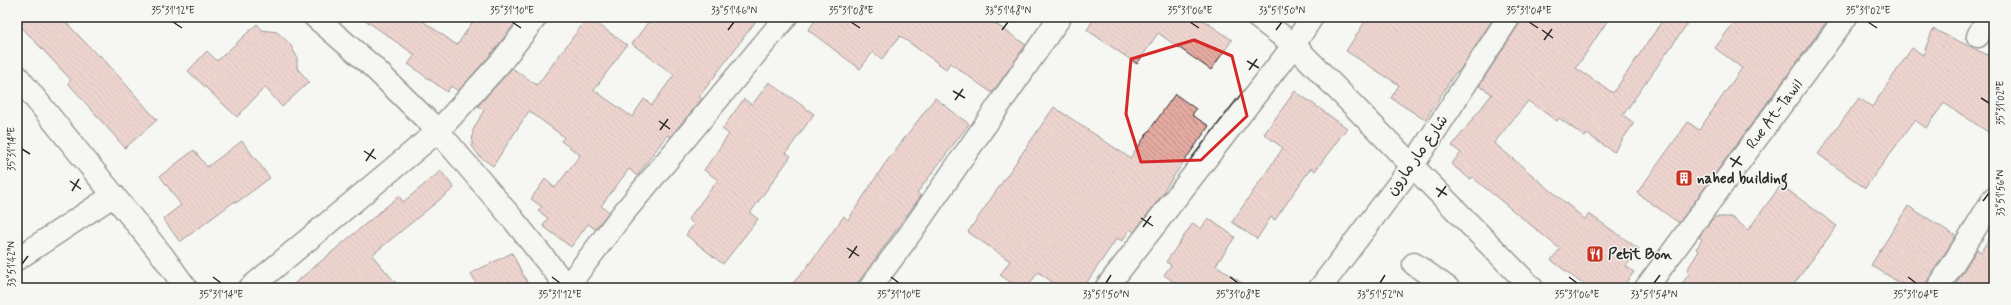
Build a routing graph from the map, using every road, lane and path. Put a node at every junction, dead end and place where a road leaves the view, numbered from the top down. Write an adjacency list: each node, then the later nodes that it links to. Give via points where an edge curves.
1 (315, 17): 11 (street, via 372,66)
2 (536, 17): 11 (street, via 501,62)
3 (786, 17): 20 (street, via 621,216)
4 (1060, 17): 17 (street)
5 (1257, 17): 9 (street)
6 (1312, 17): 9 (street)
7 (1509, 17): 12 (street, شارع مار مارون)
8 (1846, 17): 25 (street, Rue At-Tawil)
9 (1294, 46): 12 (street); 21 (street)
10 (17, 76): 13 (street)
11 (438, 131): 19 (street); 20 (street)
12 (1412, 165): 22 (street, شارع مار مارون); 24 (street)
13 (114, 195): 15 (street); 18 (street)
14 (1994, 198): 26 (street)
15 (17, 260)
16 (1414, 264): 23 (street)
17 (877, 286)
18 (186, 288)
19 (250, 288)
20 (568, 288)
21 (1106, 288)
22 (1320, 288)
23 (1448, 288)
24 (1532, 288)
25 (1646, 288)
26 (1938, 288)

